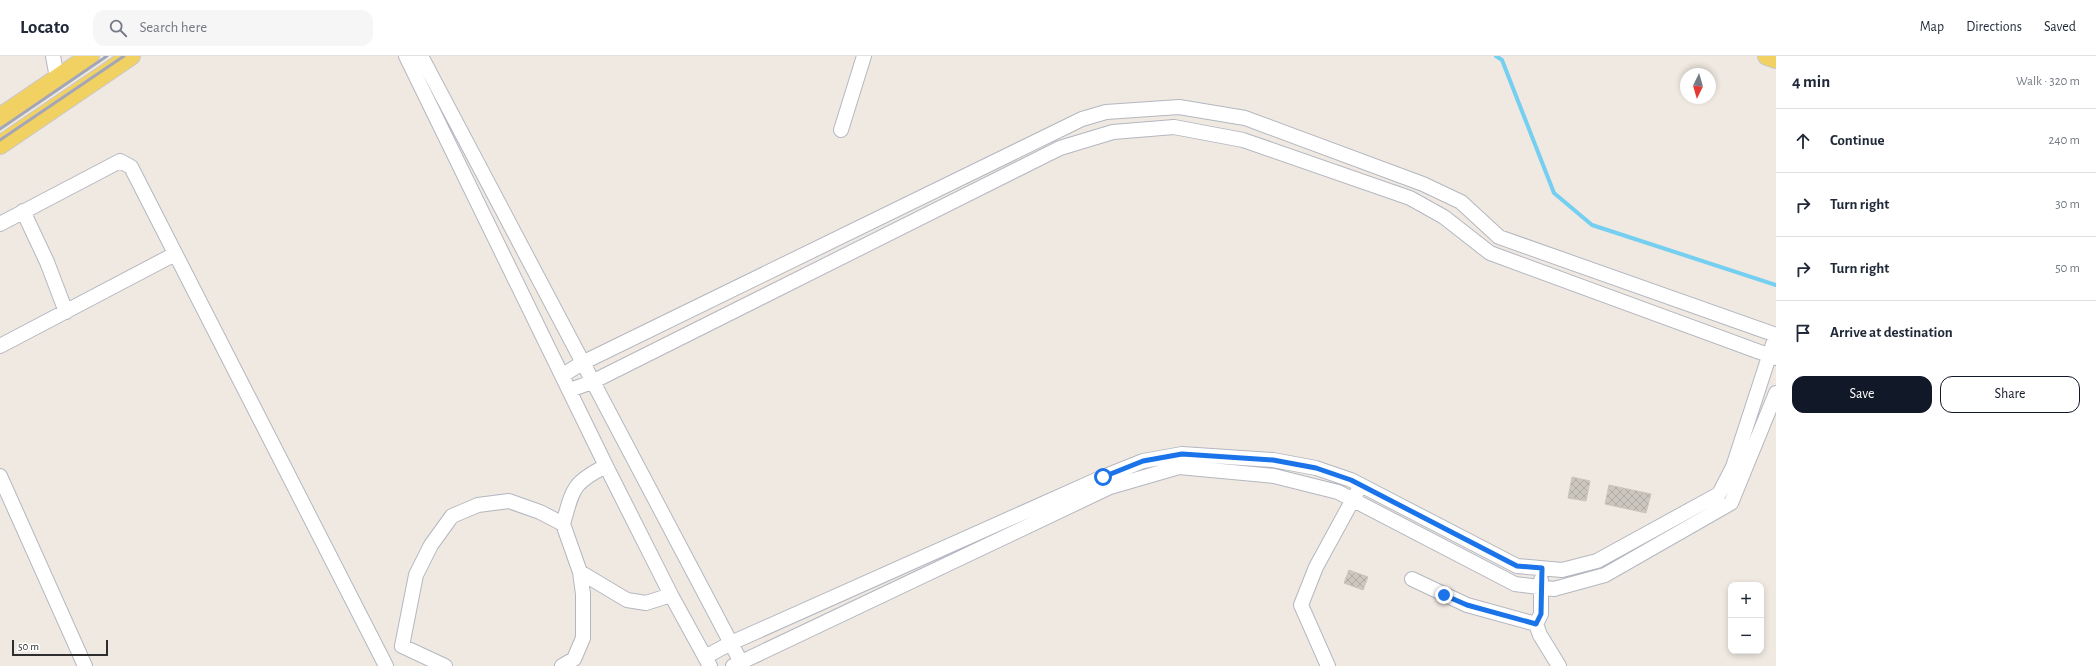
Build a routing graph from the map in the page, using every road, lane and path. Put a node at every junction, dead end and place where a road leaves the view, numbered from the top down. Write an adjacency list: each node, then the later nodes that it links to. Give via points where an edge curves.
1 (53, 56): 8 (street)
2 (90, 56): 8 (main road)
3 (131, 56): 11 (main road)
4 (864, 56): 10 (street)
5 (1767, 56): 7 (main road)
6 (416, 57): 19 (street); 20 (street)
7 (1776, 59)
8 (58, 78): 9 (main road)
9 (0, 117)
10 (841, 130)
11 (0, 145)
12 (23, 211): 13 (street); 14 (street, via 120,161 130,167); 15 (street, via 47,262)
13 (0, 224)
14 (175, 254): 15 (street); 39 (street)
15 (66, 312): 17 (street)
16 (1776, 335): 18 (street); 19 (street, via 1499,237 1461,202 1423,184 1245,118 1179,106 1106,112 1082,119)
17 (0, 346)
18 (1772, 357): 21 (street, via 1490,253 1444,217 1410,198 1243,140 1174,126 1113,132 1060,148); 29 (street, via 1734,467 1719,494 1597,561 1562,570)
19 (582, 363): 20 (street); 21 (street)
20 (563, 375): 22 (street)
21 (592, 382): 22 (street); 35 (street)
22 (570, 390): 24 (street)
23 (1776, 393): 32 (street, via 1731,503 1605,575 1554,589)
24 (606, 466): 28 (street, via 585,477 572,492); 33 (street)
25 (0, 476): 38 (street)
26 (1362, 485): 27 (street); 29 (street, via 1517,566); 35 (street, via 1316,468 1273,460 1182,454 1143,461)
27 (1352, 499): 32 (street, via 1515,584); 37 (street, via 1338,492 1274,476 1179,467 1148,475 1110,487 1050,514); 42 (street, via 1316,567 1301,605)
28 (563, 524): 30 (street); 40 (street, via 540,512 509,501 478,505 452,516 431,545 416,575 402,646)
29 (1542, 568): 32 (street)
30 (580, 572): 33 (street, via 627,600 646,603); 41 (street, via 584,594 583,638 574,659)
31 (1412, 579): 34 (street, via 1467,605)
32 (1541, 588): 34 (street, via 1541,614)
33 (671, 595): 36 (street)
34 (1536, 624): 43 (street)
35 (731, 643): 36 (street); 37 (street)
36 (708, 662)
37 (739, 665)
38 (85, 666)
39 (386, 666)
40 (445, 666)
41 (562, 666)
42 (1328, 666)
43 (1559, 666)

